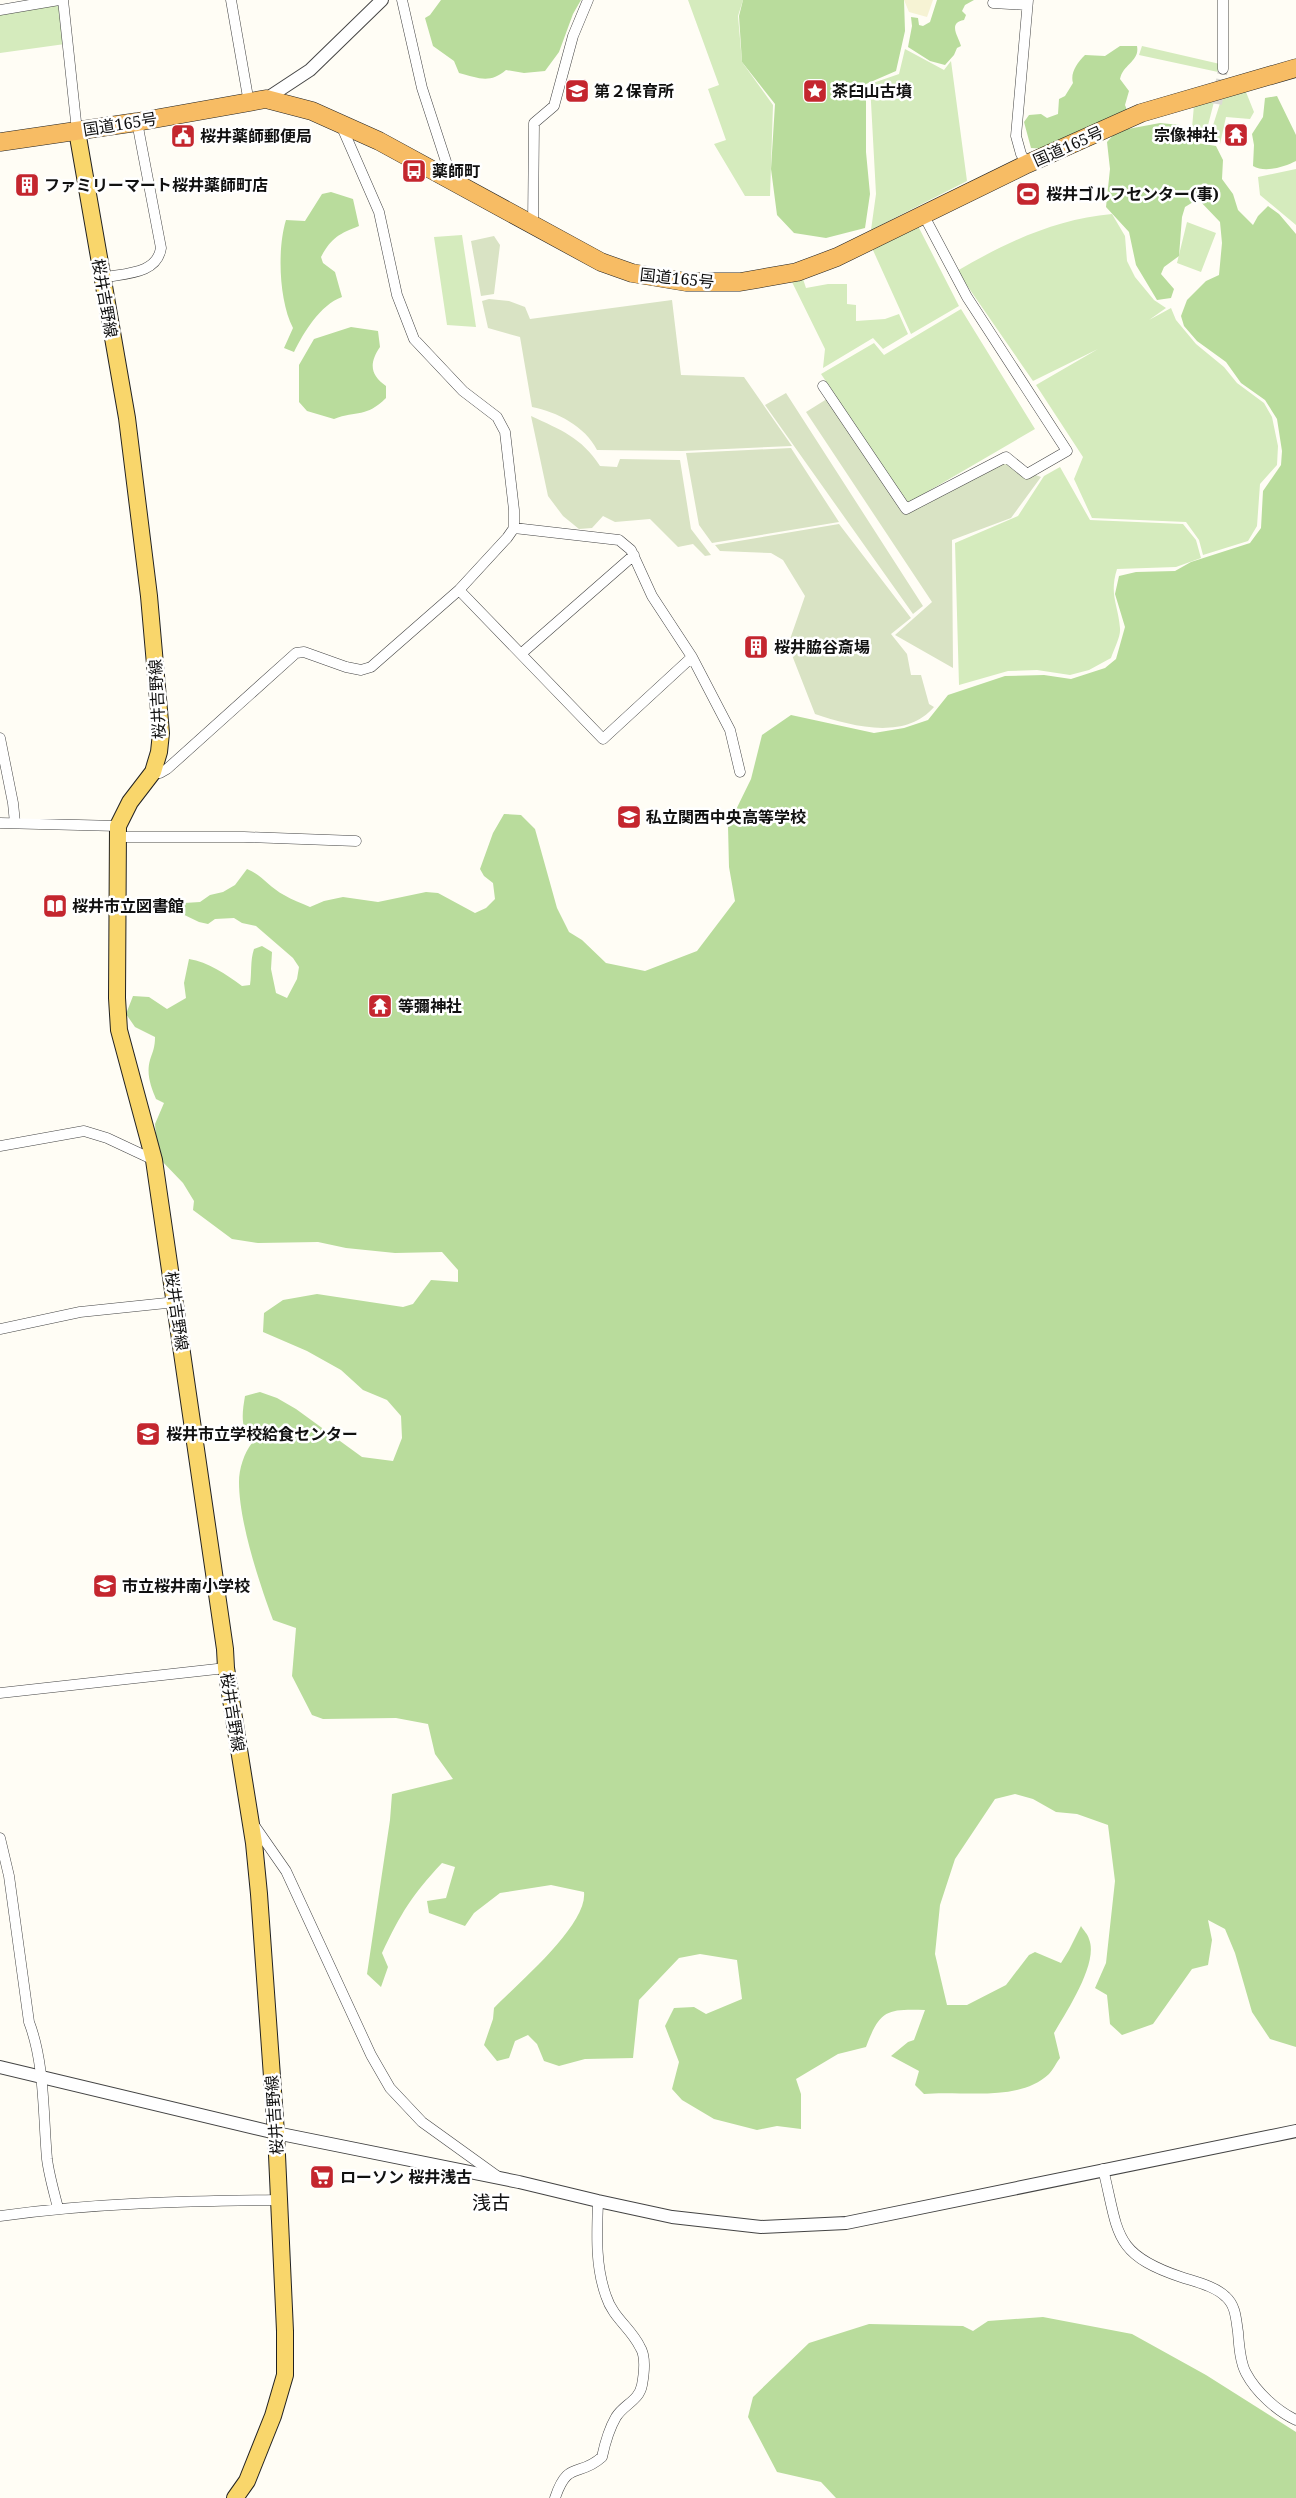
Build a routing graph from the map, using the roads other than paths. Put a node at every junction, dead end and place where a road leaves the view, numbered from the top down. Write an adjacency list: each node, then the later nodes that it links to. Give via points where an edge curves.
1 (61, 0): 9 (street); 15 (street)
2 (231, 0): 12 (street)
3 (382, 0): 12 (street, via 310,70)
4 (402, 0): 18 (street, via 422,88)
5 (588, 0): 20 (street, via 573,36 554,106 534,123)
6 (1223, 0): 11 (street)
7 (1022, 2): 8 (street); 17 (street, via 1016,136)
8 (993, 3)
9 (0, 10)
10 (1296, 68): 17 (highway, 国道165号, via 1141,113)
11 (1223, 69)
12 (258, 101): 13 (highway, 国道165号); 14 (highway, 国道165号, via 312,111)
13 (137, 122): 15 (highway, 国道165号); 21 (street, via 161,248 160,258 149,268)
14 (340, 122): 18 (highway, 国道165号); 23 (street, via 379,212 397,294 414,339 463,390 497,417 504,432 513,492)
15 (77, 131): 16 (highway, 国道165号); 21 (main road, 桜井吉野線)
16 (0, 142)
17 (1027, 164): 19 (highway, 国道165号)
18 (452, 180): 20 (highway, 国道165号)
19 (923, 214): 20 (highway, 国道165号, via 820,264 777,277 740,282 686,282 632,273 601,262); 22 (street, via 967,297 1067,451 1027,474 1006,457 906,509)
20 (533, 225)
21 (101, 278): 29 (main road, 桜井吉野線, via 127,418 150,596 161,733)
22 (823, 386)
23 (514, 528): 24 (street, via 619,540); 25 (street)
24 (634, 555): 26 (street); 27 (street, via 652,596)
25 (459, 590): 26 (street); 29 (street, via 372,668 353,669 304,652 296,653 167,769)
26 (522, 653): 27 (street, via 603,739)
27 (692, 657): 30 (street, via 730,730)
28 (0, 738): 32 (street)
29 (154, 772): 33 (main road, 桜井吉野線, via 130,802)
30 (740, 772)
31 (0, 823): 32 (street)
32 (15, 823): 33 (street)
33 (118, 832): 34 (street); 36 (main road, 桜井吉野線, via 119,1030)
34 (356, 841)
35 (0, 1146): 36 (street, via 84,1131)
36 (154, 1160): 37 (main road, 桜井吉野線)
37 (176, 1302): 38 (street, via 80,1312); 39 (main road, 桜井吉野線)
38 (0, 1329)
39 (226, 1668): 40 (street); 41 (main road, 桜井吉野線)
40 (0, 1693)
41 (249, 1818): 46 (main road, 桜井吉野線, via 260,1894); 48 (street, via 286,1871 371,2055 390,2088 441,2138)
42 (0, 1838): 44 (street, via 9,1876 29,2022)
43 (0, 2067): 44 (street)
44 (40, 2076): 46 (street); 51 (street, via 48,2162)
45 (1296, 2130): 47 (street)
46 (276, 2132): 48 (street); 49 (main road, 桜井吉野線)
47 (1104, 2169): 50 (street, via 846,2223 761,2227 672,2217); 53 (street, via 1119,2234 1127,2248 1140,2260 1158,2269 1215,2289 1227,2297 1235,2311 1246,2372 1271,2402)
48 (502, 2179): 50 (street)
49 (278, 2200): 51 (street, via 130,2202); 54 (main road, 桜井吉野線, via 285,2376 263,2446 247,2481)
50 (598, 2201): 55 (street, via 596,2251 599,2271 606,2298 616,2317 641,2347 644,2360 642,2384 639,2395 617,2415 602,2457 568,2473 561,2480)
51 (58, 2208): 52 (street)
52 (0, 2216)
53 (1296, 2420)
54 (235, 2498)
55 (555, 2498)

